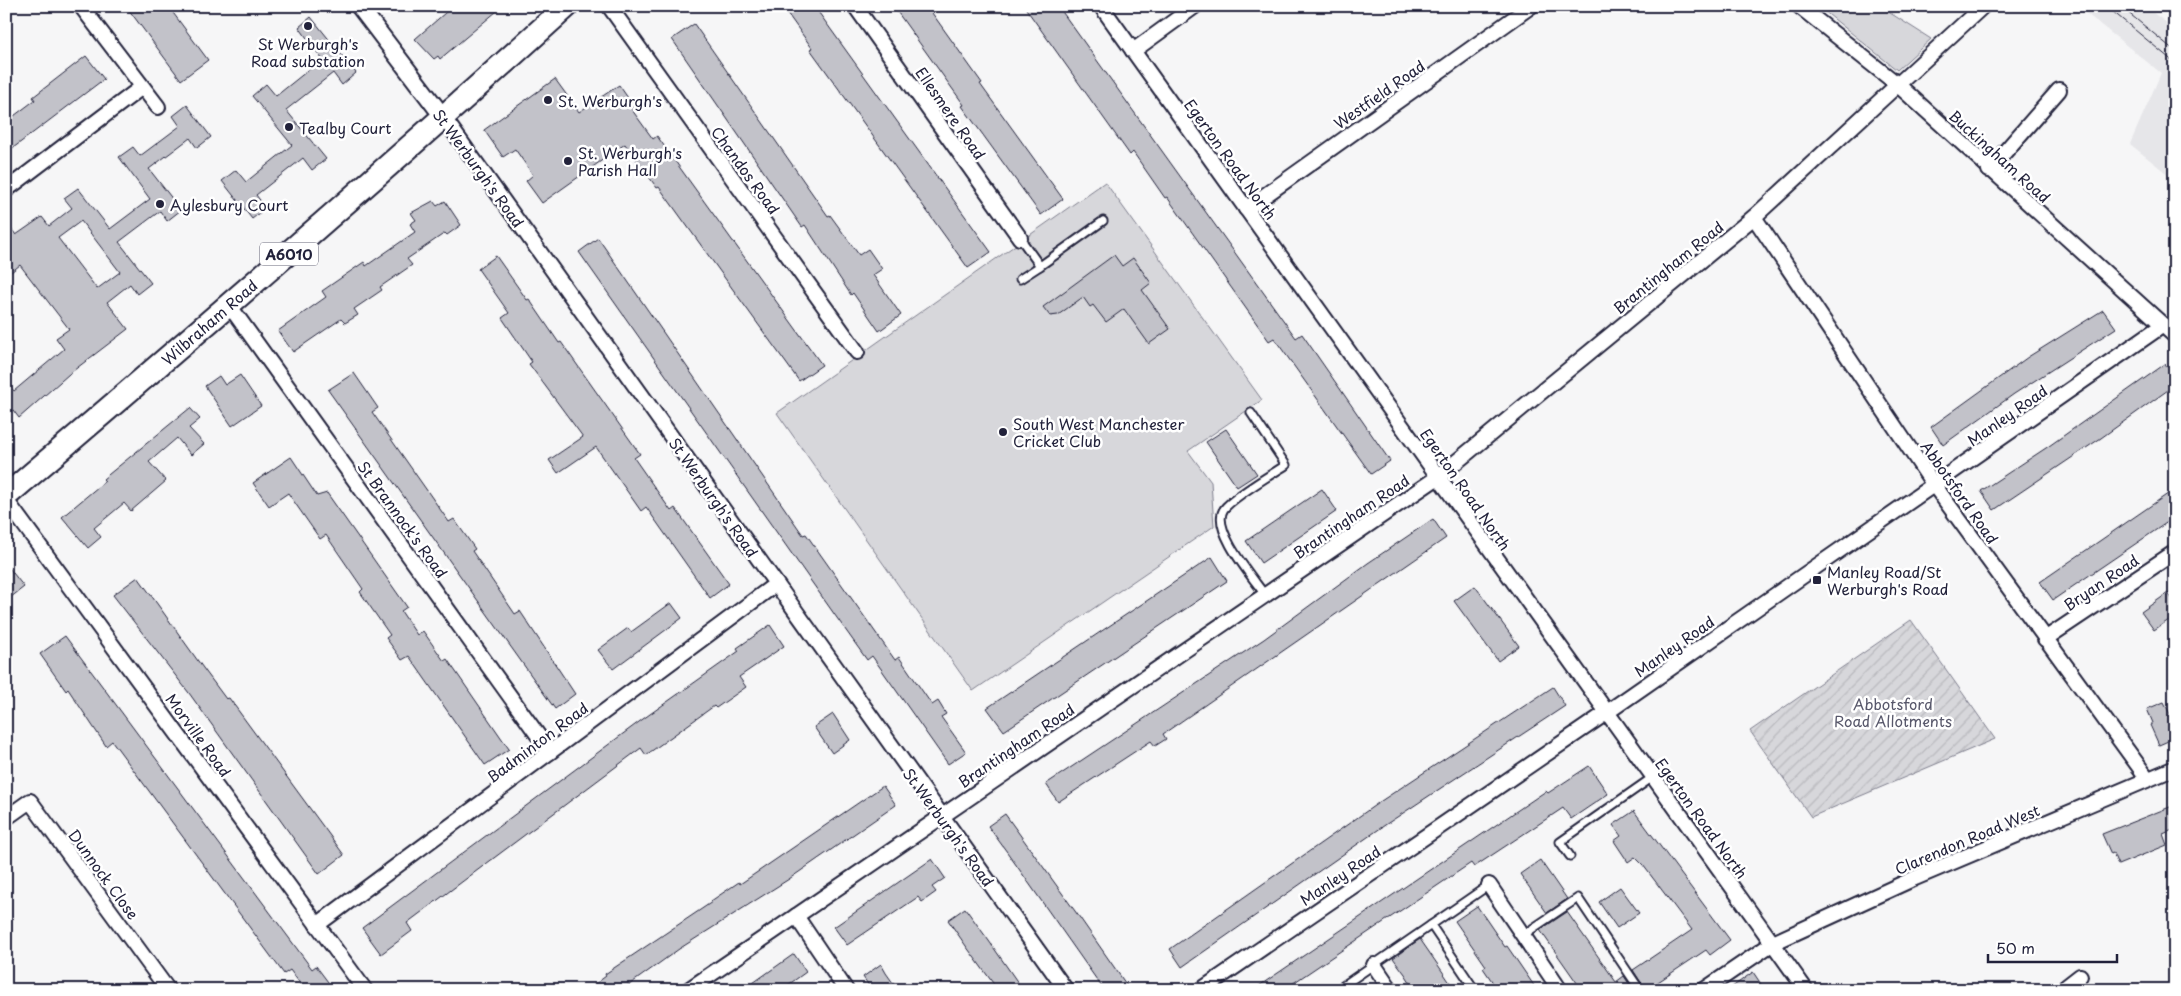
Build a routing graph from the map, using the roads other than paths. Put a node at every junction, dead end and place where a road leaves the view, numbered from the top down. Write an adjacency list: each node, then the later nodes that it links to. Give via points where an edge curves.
1 (81, 6): 13 (street)
2 (359, 6): 16 (street, St Werburgh's Road)
3 (567, 6): 16 (highway, Wilbraham Road / A6010)
4 (609, 6): 28 (street, Chandos Road)
5 (855, 6): 22 (street, Ellesmere Road)
6 (1101, 6): 11 (street, Egerton Road North)
7 (1196, 6): 11 (street)
8 (1531, 6): 19 (street, Westfield Road)
9 (1799, 6): 12 (street, Buckingham Road)
10 (1983, 6): 12 (street, Brantingham Road)
11 (1133, 51): 19 (street, Egerton Road North)
12 (1897, 84): 17 (street, Buckingham Road); 20 (street, Brantingham Road)
13 (142, 87): 15 (street); 18 (street)
14 (2060, 90): 17 (street)
15 (158, 107)
16 (444, 118): 25 (highway, Wilbraham Road / A6010); 35 (street, St Werburgh's Road)
17 (1989, 170): 26 (street, Buckingham Road)
18 (6, 190)
19 (1246, 208): 30 (street, Egerton Road North)
20 (1754, 217): 30 (street, Brantingham Road); 31 (street, Abbotsford Road)
21 (1103, 221): 23 (lane)
22 (1020, 238): 23 (lane)
23 (1040, 266): 24 (lane)
24 (1020, 279)
25 (229, 306): 32 (highway, Wilbraham Road / A6010); 39 (street, St Brannock's Road)
26 (2164, 326): 27 (street, Buckingham Road); 31 (street, Manley Road)
27 (2175, 336)
28 (858, 352)
29 (1251, 413): 36 (lane, via 1286,465 1227,506 1220,516 1220,523 1225,537)
30 (1438, 477): 36 (street, Brantingham Road); 38 (street, Egerton Road North)
31 (1934, 485): 37 (street, Abbotsford Road); 38 (street, Manley Road)
32 (6, 496)
33 (6, 500): 48 (street, Morville Road)
34 (2175, 552): 37 (street, Bryan Road)
35 (776, 584): 39 (street, Badminton Road); 43 (street, St Werburgh's Road)
36 (1265, 595): 43 (street, Brantingham Road)
37 (2045, 639): 42 (street, Abbotsford Road)
38 (1606, 713): 41 (street, Egerton Road North); 59 (street, Manley Road)
39 (550, 752): 48 (street, Badminton Road)
40 (2175, 768): 42 (street, Clarendon Road West)
41 (1653, 777): 45 (lane, via 1560,842); 51 (street, Egerton Road North)
42 (2148, 779): 51 (street, Clarendon Road West)
43 (941, 817): 47 (street, Brantingham Road); 58 (street, St Werburgh's Road)
44 (6, 818): 54 (street, Dunnock Close, via 30,801)
45 (1570, 856)
46 (1489, 886): 49 (lane); 50 (street)
47 (796, 916): 56 (street, Brantingham Road); 57 (street)
48 (317, 925): 55 (street, Morville Road)
49 (1431, 925): 52 (lane); 62 (lane)
50 (1522, 935): 63 (street); 64 (lane, via 1578,898)
51 (1772, 943): 65 (street, Clarendon Road West); 66 (street, Egerton Road North)
52 (1374, 964): 60 (lane); 61 (street)
53 (2080, 976): 67 (street)
54 (168, 990)
55 (365, 990)
56 (688, 990)
57 (846, 990)
58 (1066, 990)
59 (1201, 990)
60 (1337, 990)
61 (1391, 990)
62 (1475, 990)
63 (1560, 990)
64 (1640, 990)
65 (1704, 990)
66 (1806, 990)
67 (2062, 990)

